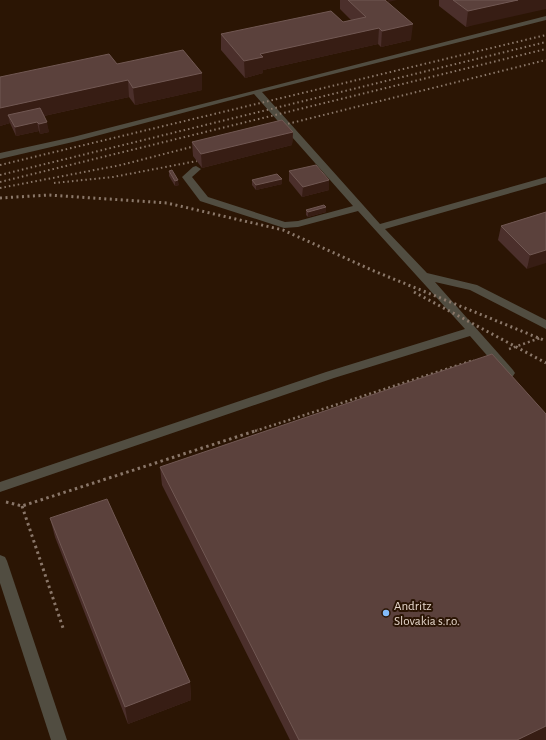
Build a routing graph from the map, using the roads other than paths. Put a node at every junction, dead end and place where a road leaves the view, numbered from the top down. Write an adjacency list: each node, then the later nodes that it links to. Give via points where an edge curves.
1 (546, 18): 2 (lane)
2 (256, 91): 3 (lane); 6 (lane)
3 (0, 156)
4 (196, 169): 6 (lane, via 187,177 204,199 284,225 298,224)
5 (546, 180): 7 (lane)
6 (359, 208): 7 (lane)
7 (378, 228): 8 (lane)
8 (424, 276): 9 (lane, via 473,287); 10 (lane)
9 (546, 325)
10 (472, 331): 11 (lane); 12 (lane, via 330,374)
11 (517, 382)
12 (0, 487)
13 (0, 560): 14 (lane)
14 (59, 740)

